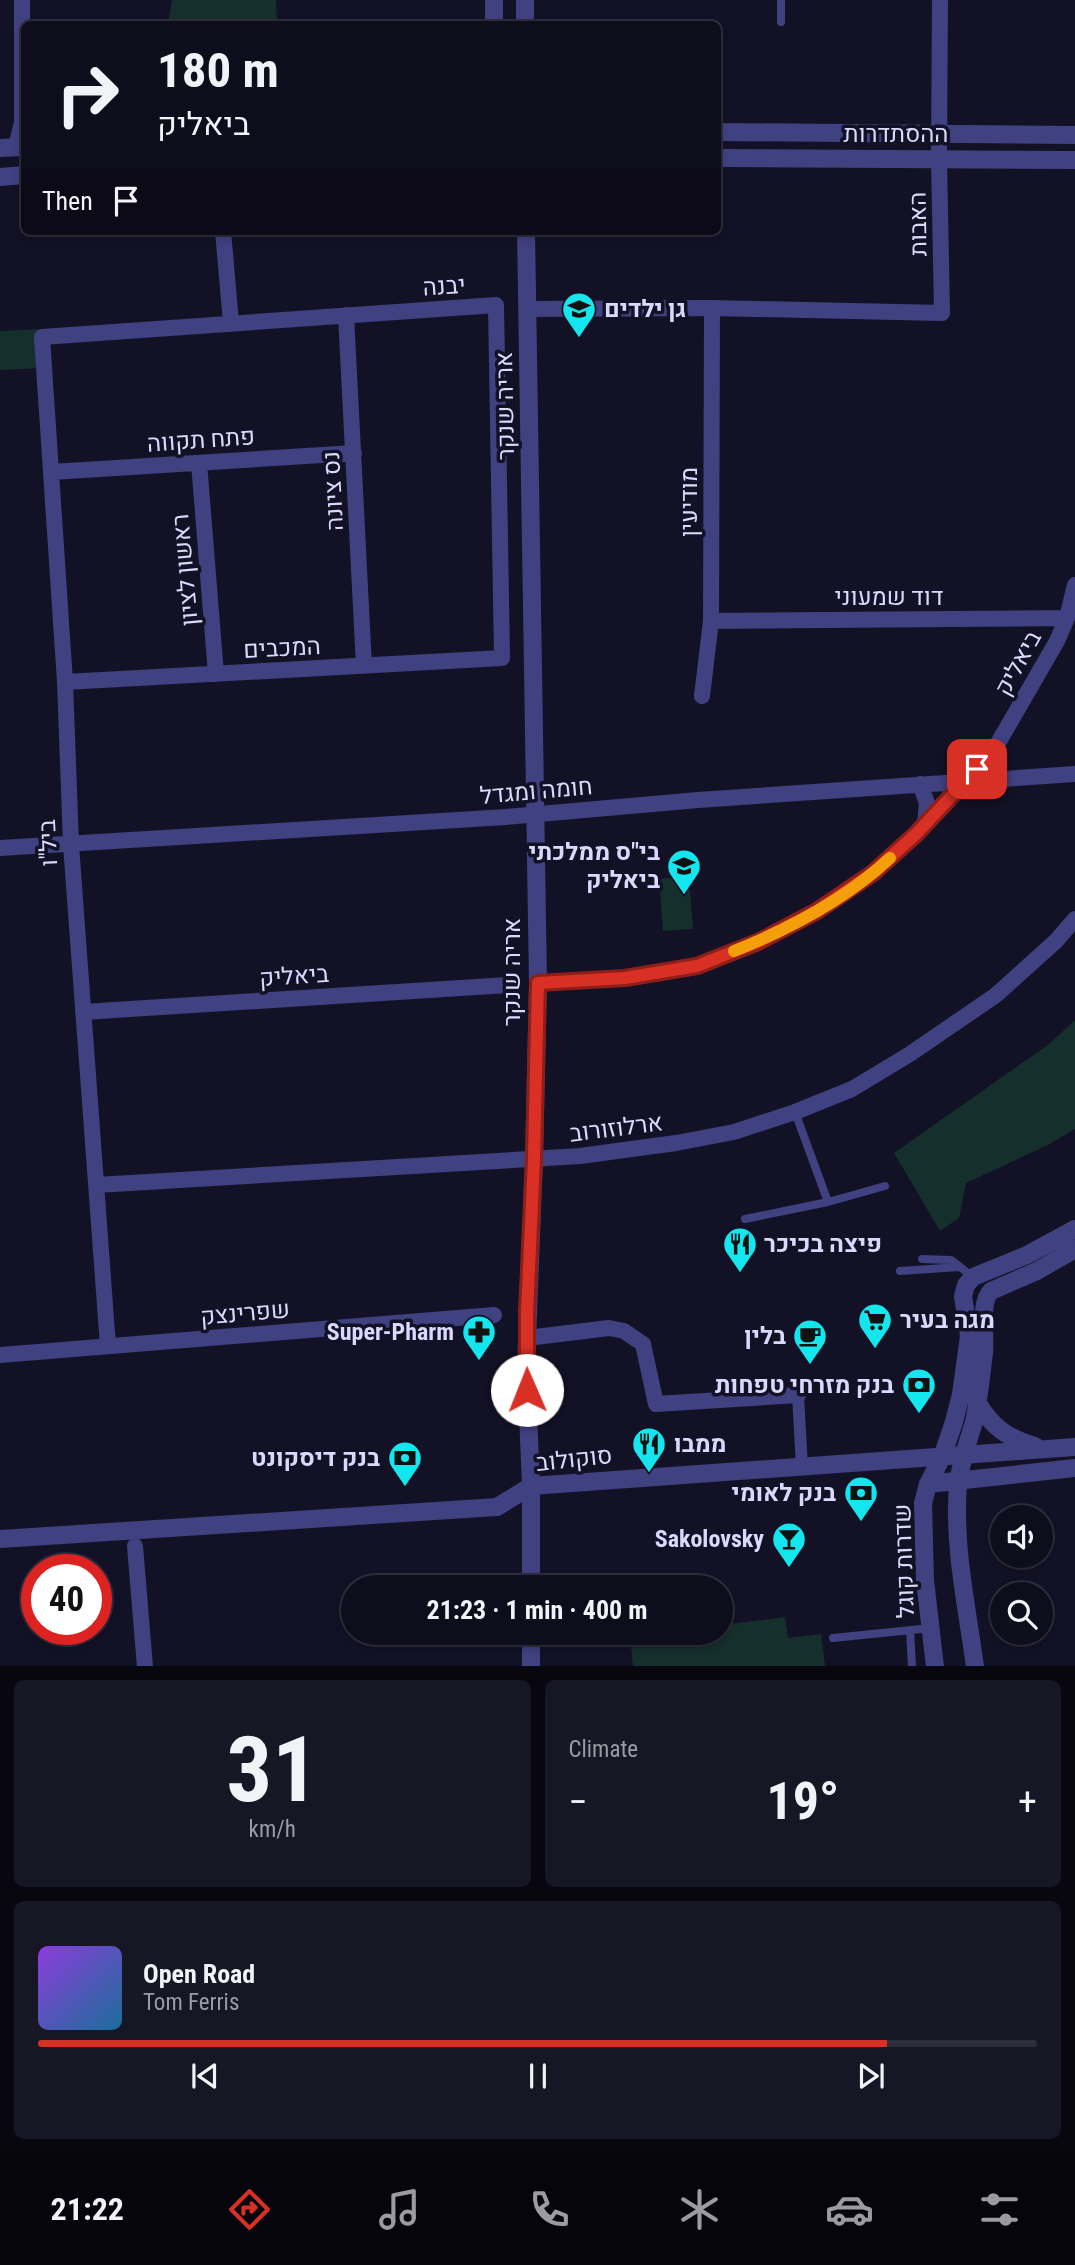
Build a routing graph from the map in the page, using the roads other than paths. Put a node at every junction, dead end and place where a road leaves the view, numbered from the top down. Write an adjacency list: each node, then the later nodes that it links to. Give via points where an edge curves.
1 (22, 0): 6 (street)
2 (494, 0): 7 (street)
3 (525, 0): 8 (street)
4 (781, 0): 9 (lane)
5 (940, 0): 12 (street, האבות)
6 (22, 21)
7 (494, 21)
8 (524, 21)
9 (781, 22)
10 (21, 128): 14 (street)
11 (721, 132): 12 (street, ההסתדרות)
12 (939, 134): 13 (street, ההסתדרות); 16 (street, האבות)
13 (1075, 135)
14 (13, 148)
15 (721, 158): 16 (street, ההסתדרות)
16 (939, 158): 17 (street, ההסתדרות); 22 (street, האבות, via 942,313)
17 (1075, 160)
18 (21, 175): 19 (street)
19 (0, 177)
20 (223, 235): 25 (street)
21 (526, 235): 23 (street, אריה שנקר)
22 (712, 308): 23 (street); 32 (street, מודיעין)
23 (528, 309): 43 (street, אריה שנקר)
24 (346, 315): 25 (street, יבנה); 27 (street, נס ציונה); 33 (street, יבנה, via 496,305)
25 (230, 323): 26 (street, יבנה)
26 (42, 337): 29 (street, ביל"ו)
27 (354, 453): 28 (street, פתח תקווה); 34 (street, נס ציונה)
28 (199, 463): 29 (street, פתח תקווה); 35 (street, ראשון לציון)
29 (51, 472): 36 (street, ביל"ו)
30 (1075, 585): 31 (street, ביאליק)
31 (1067, 618): 32 (street, דוד שמעוני); 38 (street, ביאליק)
32 (711, 621): 37 (street, מודיעין)
33 (502, 658): 34 (street, המכבים)
34 (364, 666): 35 (street, המכבים)
35 (216, 674): 36 (street, המכבים)
36 (65, 682): 45 (street, ביל"ו)
37 (702, 696)
38 (990, 757): 40 (street, ביאליק); 41 (street)
39 (1075, 774): 41 (street, חומה ומגדל)
40 (964, 780): 41 (street, חומה ומגדל); 42 (street, חומה ומגדל); 44 (street, ביאליק)
41 (999, 780)
42 (920, 784): 43 (street, חומה ומגדל); 44 (street, via 927,803)
43 (536, 814): 45 (street, חומה ומגדל); 48 (street, אריה שנקר)
44 (925, 824): 48 (street, ביאליק, via 873,873 817,911 758,942 697,966 625,978)
45 (71, 845): 46 (street, חומה ומגדל); 50 (street, ביל"ו)
46 (0, 848)
47 (1075, 919): 51 (street, ארלוזורוב, via 996,995 852,1089)
48 (538, 983): 52 (street, אריה שנקר)
49 (508, 985): 50 (street, ביאליק)
50 (83, 1012): 53 (street, ביל"ו)
51 (795, 1112): 52 (street, ארלוזורוב, via 688,1141); 55 (lane)
52 (534, 1159): 53 (street, ארלוזורוב); 63 (street, אריה שנקר)
53 (96, 1185): 64 (street, ביל"ו)
54 (885, 1186): 55 (lane)
55 (828, 1202): 56 (lane)
56 (745, 1219)
57 (1075, 1229): 61 (street, via 1027,1255)
58 (1075, 1250): 67 (street, via 986,1296)
59 (922, 1259): 61 (lane, via 951,1260)
60 (900, 1270): 61 (lane)
61 (966, 1272): 70 (street, שדרות קוגל, via 962,1296 969,1336 961,1394)
62 (494, 1315): 64 (street, שפרינצק)
63 (527, 1338): 66 (street, via 609,1328 624,1331 643,1344 656,1405); 76 (street, אריה שנקר)
64 (108, 1346): 65 (street, שפרינצק)
65 (0, 1355)
66 (798, 1395): 72 (street)
67 (977, 1402): 69 (street, via 997,1429); 71 (street)
68 (1075, 1447): 69 (street, סוקולוב)
69 (1042, 1449): 71 (street, סוקולוב)
70 (942, 1457): 71 (street, סוקולוב); 72 (street, סוקולוב); 75 (street, שדרות קוגל)
71 (964, 1457): 74 (street)
72 (802, 1468): 76 (street, סוקולוב)
73 (1075, 1468): 74 (street)
74 (958, 1481): 75 (street); 88 (street, via 957,1527)
75 (928, 1484): 80 (street, שדרות קוגל, via 923,1503)
76 (531, 1486): 77 (street, סוקולוב, via 497,1507); 79 (street, אריה שנקר)
77 (0, 1539)
78 (135, 1546): 84 (street)
79 (531, 1575)
80 (931, 1628): 81 (lane); 87 (street, שדרות קוגל)
81 (910, 1630): 82 (lane); 86 (lane)
82 (833, 1638)
83 (531, 1645): 85 (street)
84 (145, 1666)
85 (531, 1666)
86 (912, 1666)
87 (935, 1666)
88 (975, 1666)

